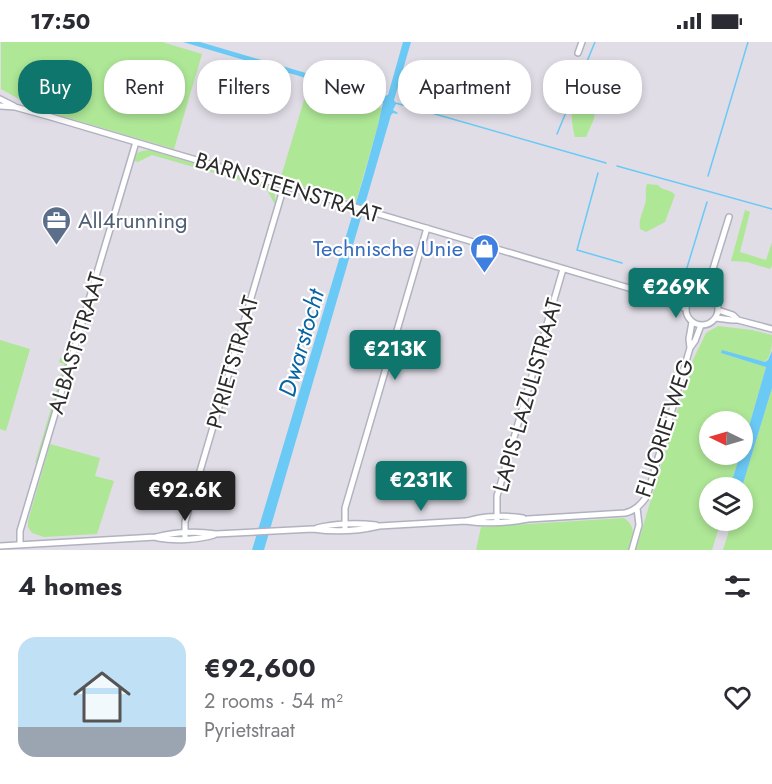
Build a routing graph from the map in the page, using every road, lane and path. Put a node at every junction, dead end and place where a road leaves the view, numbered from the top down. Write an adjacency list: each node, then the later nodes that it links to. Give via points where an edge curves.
1 (582, 42): 2 (street)
2 (578, 53)
3 (0, 99): 5 (street, BARNSTEENSTRAAT)
4 (0, 106): 5 (street, BARNSTEENSTRAAT)
5 (15, 107): 6 (street, BARNSTEENSTRAAT)
6 (136, 142): 7 (street, BARNSTEENSTRAAT); 28 (street, ALBASTSTRAAT, via 24,520)
7 (284, 186): 9 (street, BARNSTEENSTRAAT); 27 (street, PYRIETSTRAAT)
8 (729, 217): 11 (street)
9 (427, 228): 10 (street, BARNSTEENSTRAAT); 26 (street, via 345,508)
10 (563, 269): 14 (street, BARNSTEENSTRAAT); 25 (street, LAPIS LAZULISTRAAT, via 497,496)
11 (712, 272): 12 (street); 13 (street)
12 (702, 293): 13 (street); 15 (street)
13 (710, 295): 17 (street)
14 (664, 297): 15 (street, BARNSTEENSTRAAT); 16 (street, BARNSTEENSTRAAT)
15 (688, 300): 16 (street)
16 (686, 309): 20 (street)
17 (718, 310): 18 (street); 19 (street)
18 (716, 318): 19 (street); 21 (street)
19 (738, 320): 22 (street)
20 (692, 322): 21 (street); 23 (street, FLUORIETWEG)
21 (700, 325): 23 (street, FLUORIETWEG)
22 (772, 329)
23 (690, 348): 24 (street, FLUORIETWEG, via 646,496)
24 (637, 508): 25 (street, FLUORIETWEG, via 625,513); 30 (street, FLUORIETWEG, via 639,525)
25 (496, 520): 26 (street, FLUORIETWEG)
26 (345, 527): 27 (street, FLUORIETWEG)
27 (184, 536): 28 (street, FLUORIETWEG)
28 (20, 545): 29 (street, FLUORIETWEG)
29 (0, 546)
30 (632, 550)

